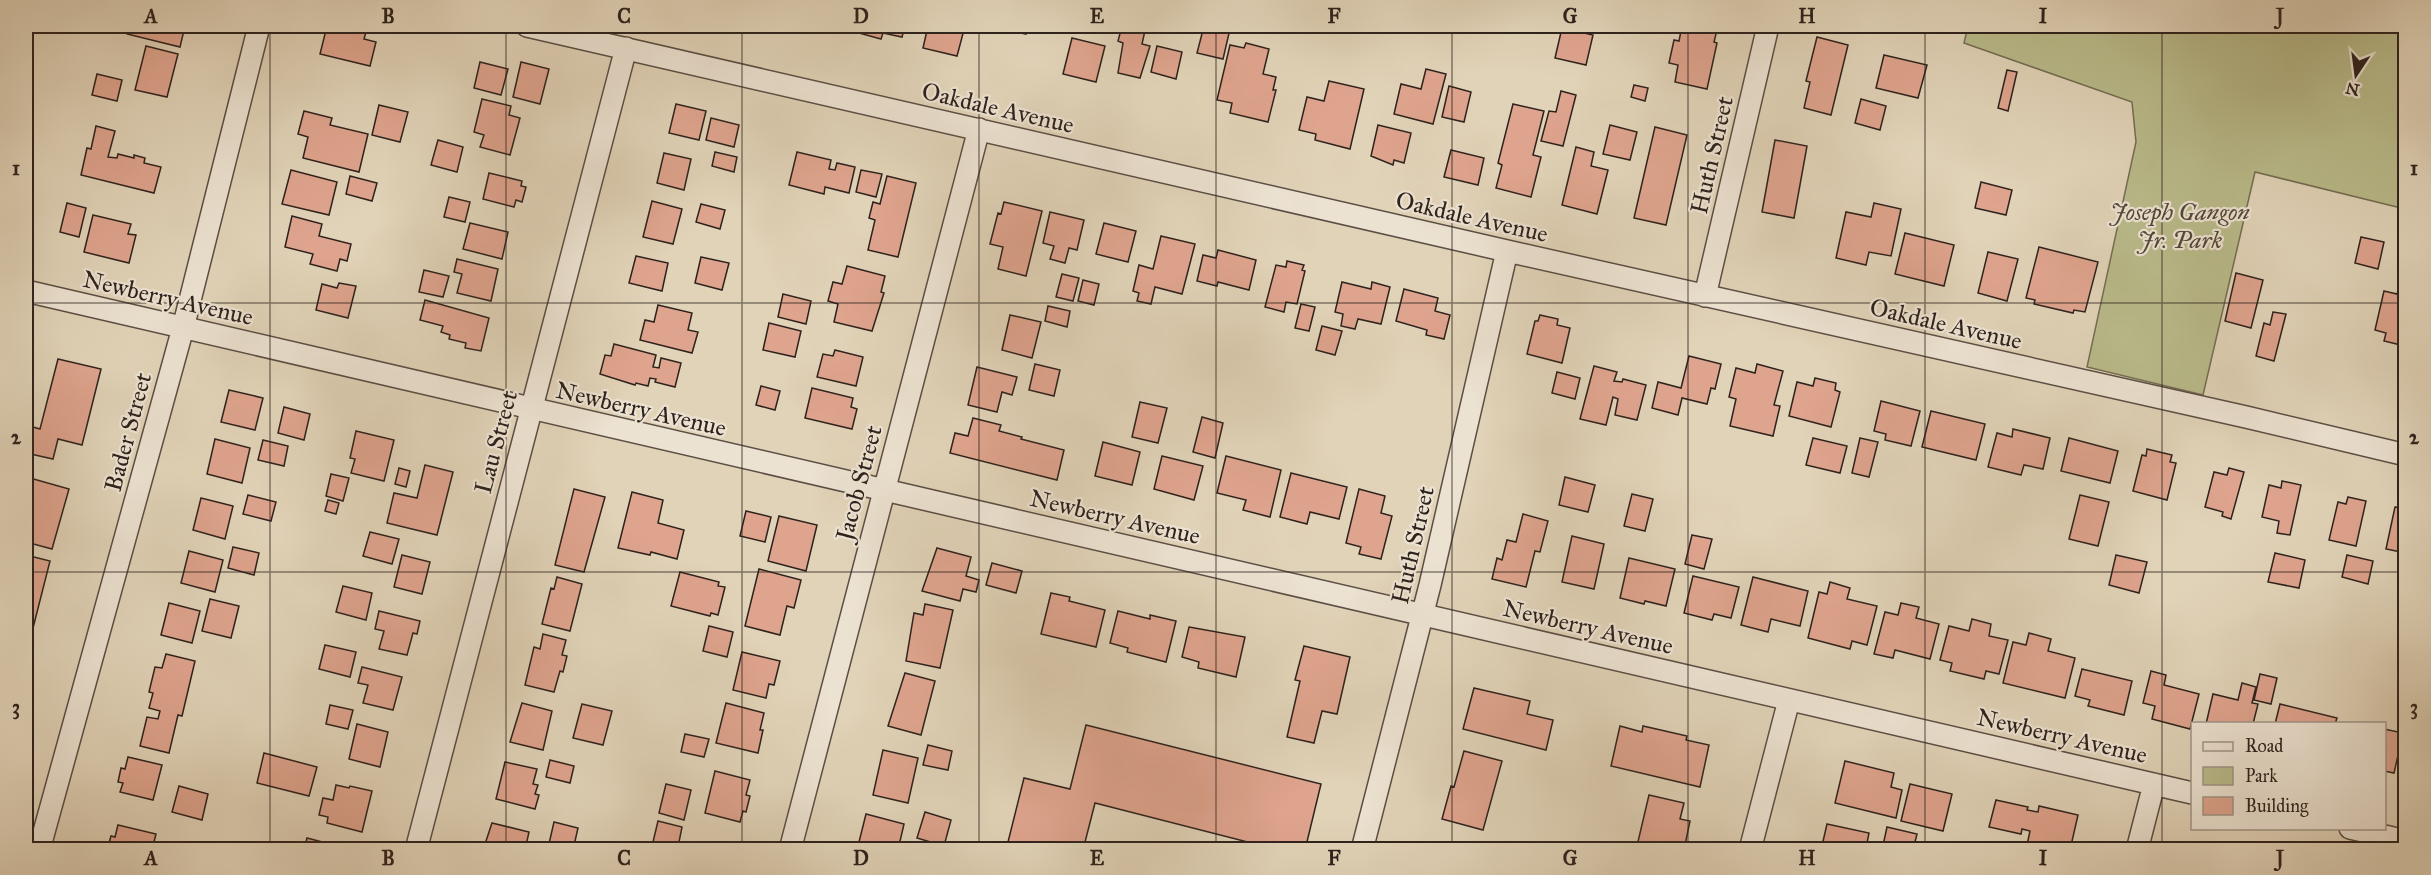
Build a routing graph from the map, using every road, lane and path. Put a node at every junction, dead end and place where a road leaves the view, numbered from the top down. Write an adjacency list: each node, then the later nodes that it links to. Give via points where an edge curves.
1 (259, 26): 9 (street, Bader Street)
2 (527, 26): 4 (street, Oakdale Avenue)
3 (1768, 26): 8 (street, Huth Street)
4 (626, 48): 5 (street, Oakdale Avenue); 10 (street, Lau Street)
5 (979, 129): 6 (street, Oakdale Avenue); 12 (street, Jacob Street)
6 (1507, 251): 8 (street, Oakdale Avenue); 13 (street, Huth Street)
7 (26, 291): 9 (street, Newberry Avenue)
8 (1705, 296): 11 (street, Oakdale Avenue)
9 (183, 328): 10 (street, Newberry Avenue); 19 (street, Bader Street)
10 (531, 409): 12 (street, Newberry Avenue); 20 (street, Lau Street)
11 (2406, 455)
12 (884, 491): 13 (street, Newberry Avenue); 21 (street, Jacob Street)
13 (1423, 614): 14 (street, Newberry Avenue); 22 (street, Huth Street)
14 (1789, 700): 15 (street, Newberry Avenue); 23 (street)
15 (2154, 784): 16 (street, Newberry Avenue); 24 (street)
16 (2191, 792)
17 (2359, 830): 18 (street)
18 (2406, 841)
19 (39, 849)
20 (416, 849)
21 (790, 849)
22 (1362, 849)
23 (1750, 849)
24 (2137, 849)

